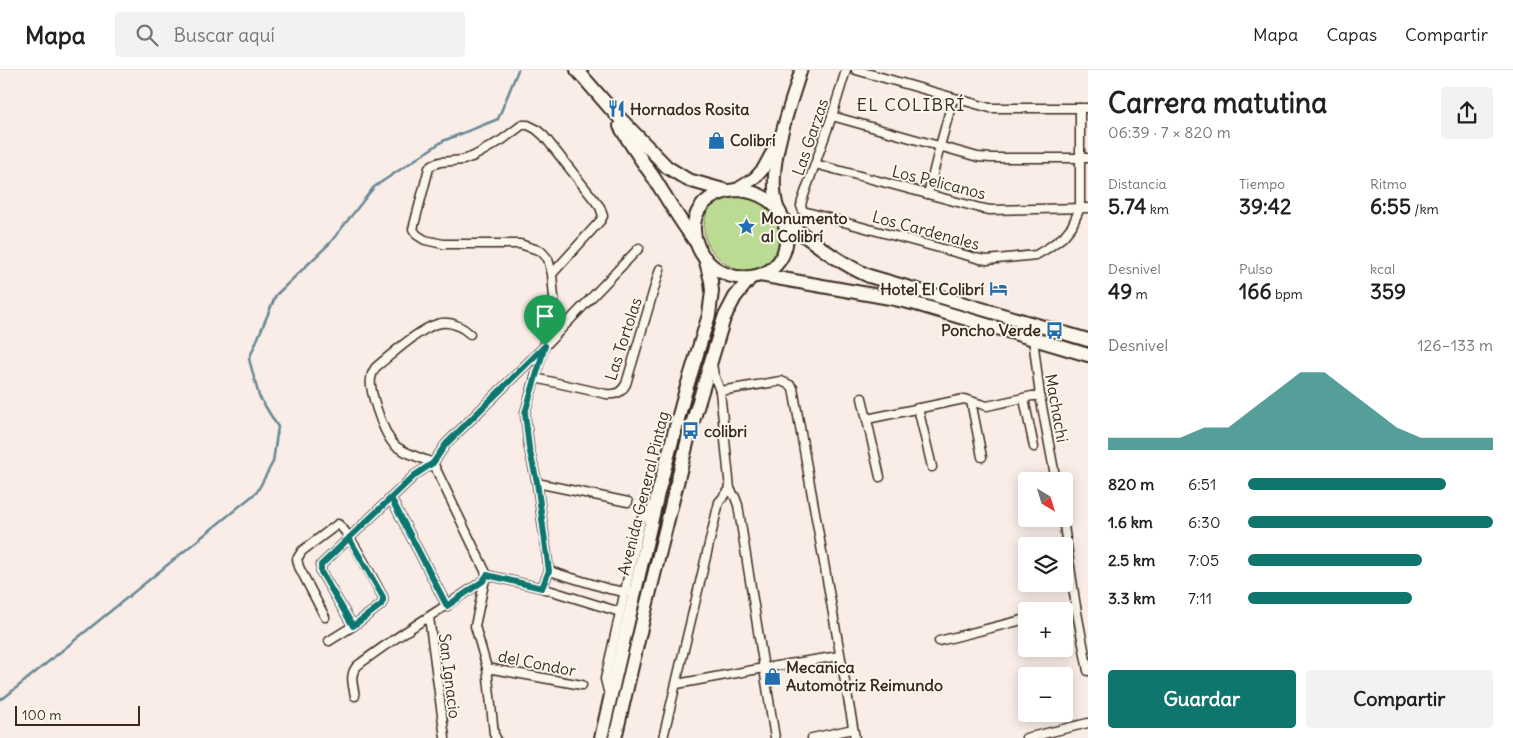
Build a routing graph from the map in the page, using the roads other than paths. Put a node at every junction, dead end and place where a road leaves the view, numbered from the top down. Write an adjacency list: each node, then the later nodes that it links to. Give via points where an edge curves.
1 (577, 70): 6 (highway)
2 (802, 70): 9 (main road)
3 (846, 70): 8 (street, Las Garzas)
4 (856, 70): 5 (street)
5 (953, 99): 7 (street, via 994,108); 10 (street)
6 (610, 108): 13 (highway, via 674,173 688,180); 18 (highway)
7 (1084, 108): 11 (street)
8 (832, 116): 10 (street); 12 (street, Las Garzas)
9 (781, 137): 13 (main road, via 759,174); 17 (main road, via 775,197)
10 (940, 146): 11 (street, via 983,158); 14 (street)
11 (1084, 158): 15 (street)
12 (815, 164): 14 (street, Los Pelicanos); 16 (street, Las Garzas, via 802,204)
13 (732, 190): 17 (highway, via 758,195 770,201); 18 (highway, via 703,204 694,223)
14 (928, 194): 15 (street, Los Pelicanos, via 990,210)
15 (1084, 208): 16 (street, Los Cardenales, via 1068,232 1040,254 988,260)
16 (805, 212)
17 (781, 214): 23 (highway, via 787,234 783,257 773,268); 26 (highway, via 850,268 869,276)
18 (695, 241): 20 (highway)
19 (639, 248): 27 (street)
20 (705, 258): 23 (highway, via 727,275 741,278); 48 (highway, Avenida General Pintag, via 712,291 709,314)
21 (660, 269): 30 (street, Las Tortolas, via 623,390 614,395 606,394)
22 (552, 274): 22 (street, via 601,220 602,213 544,136 528,125 522,126 474,156 432,165 427,173 414,229 417,235 443,244 520,244 541,251 548,258); 27 (street, via 552,319)
23 (756, 276): 25 (highway, via 899,300); 29 (highway, Avenida General Pintag, via 731,303)
24 (470, 334): 40 (street, via 461,326 439,323 401,346 373,371 371,385 391,442)
25 (1033, 338): 28 (highway); 32 (street, Machachi)
26 (1088, 340)
27 (545, 346): 30 (street); 40 (street, via 446,444)
28 (1088, 355)
29 (712, 356): 31 (street); 78 (highway, Avenida General Pintag, via 690,431)
30 (534, 378): 44 (street, via 525,413)
31 (720, 391): 45 (street); 65 (street, via 781,381 793,388)
32 (1040, 396): 34 (street); 42 (street, Machachi)
33 (862, 398): 37 (street)
34 (1024, 398): 35 (street, via 987,406); 38 (street)
35 (971, 401): 36 (street, via 964,399); 39 (street)
36 (918, 408): 37 (street); 41 (street)
37 (866, 419): 43 (street)
38 (1034, 447)
39 (982, 457)
40 (433, 463): 46 (street); 52 (street)
41 (932, 467)
42 (1054, 472)
43 (880, 477)
44 (537, 482): 47 (street); 51 (street)
45 (730, 489): 67 (street, via 738,505); 69 (street, via 719,502)
46 (391, 498): 50 (street); 55 (street)
47 (628, 502)
48 (656, 504): 54 (street, via 642,520); 72 (highway, Avenida General Pintag)
49 (1064, 528): 56 (street)
50 (349, 538): 60 (street, via 338,524 302,551 297,559); 62 (street, via 321,565 320,570); 62 (street, via 383,597 381,605)
51 (549, 571): 53 (street); 54 (street)
52 (485, 578): 53 (street); 55 (street); 66 (street, via 475,626)
53 (542, 588): 58 (street)
54 (625, 592): 58 (street)
55 (447, 606): 59 (street)
56 (1076, 606): 57 (street); 68 (street)
57 (1073, 607)
58 (620, 612): 72 (street, via 605,679)
59 (429, 617): 71 (street, via 372,654 354,670 351,680); 75 (street, San Ignacio)
60 (325, 618)
61 (1018, 621): 64 (street)
62 (353, 626): 63 (street)
63 (329, 641)
64 (939, 641)
65 (839, 656): 67 (street); 74 (street)
66 (487, 668): 70 (street, del Condor); 76 (street)
67 (764, 668): 69 (street); 80 (street)
68 (1088, 671)
69 (676, 684): 79 (street)
70 (582, 685)
71 (355, 696)
72 (610, 700): 77 (highway, Avenida General Pintag)
73 (1088, 723): 82 (street)
74 (854, 734): 81 (street)
75 (444, 738)
76 (496, 738)
77 (601, 738)
78 (615, 738)
79 (663, 738)
80 (775, 738)
81 (812, 738)
82 (1026, 738)

